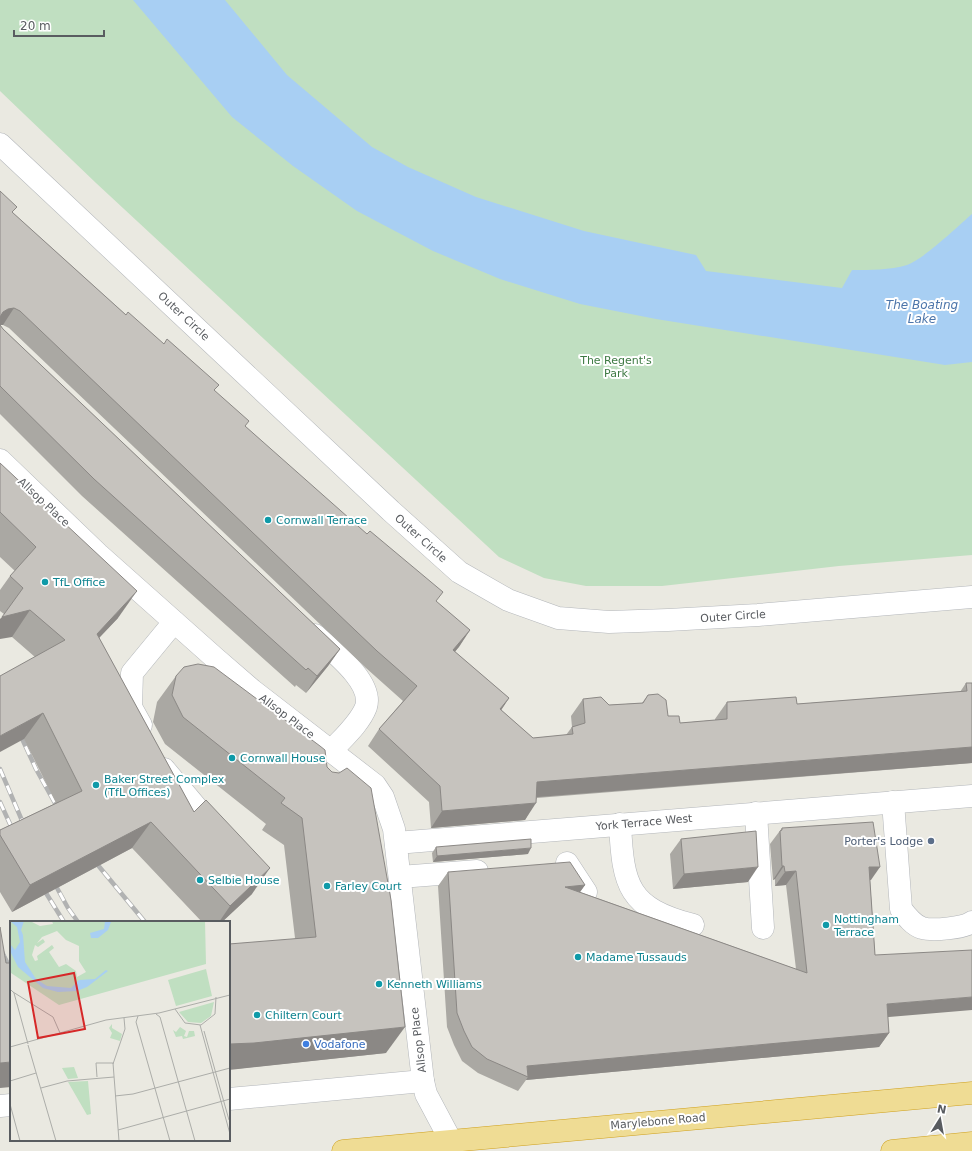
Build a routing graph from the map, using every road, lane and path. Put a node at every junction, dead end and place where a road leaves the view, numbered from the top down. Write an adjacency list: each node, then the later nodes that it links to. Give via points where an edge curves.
1 (0, 144): 3 (street, Outer Circle, via 391,511 459,572 508,600 558,618 609,622 763,614)
2 (0, 460): 4 (street, Allsop Place, via 98,554)
3 (972, 597)
4 (174, 622): 6 (street, Allsop Place, via 252,690); 13 (street, via 132,673 131,707 166,773)
5 (303, 624): 6 (street, via 356,674 366,691 367,703 363,712)
6 (334, 752): 7 (street); 12 (street, Allsop Place, via 379,791 391,819)
7 (323, 772)
8 (972, 796): 9 (street, York Terrace West)
9 (893, 802): 10 (street, York Terrace West); 18 (street, via 901,909 910,920 922,928 938,929 968,925)
10 (756, 813): 11 (street, York Terrace West); 20 (street)
11 (620, 824): 12 (street, York Terrace West); 19 (street, via 623,865 631,889 653,910 667,918)
12 (396, 843): 16 (street, Allsop Place)
13 (228, 844)
14 (544, 865): 17 (street, via 568,863)
15 (498, 869): 16 (street)
16 (400, 877): 21 (street, Allsop Place)
17 (586, 892)
18 (972, 922)
19 (693, 925)
20 (763, 928)
21 (423, 1081): 23 (street); 28 (street, Allsop Place, via 428,1098)
22 (230, 1084): 23 (street, via 370,1074)
23 (381, 1085): 25 (street)
24 (972, 1093): 28 (highway, Marylebone Road)
25 (230, 1099)
26 (10, 1105): 27 (street)
27 (0, 1106)
28 (451, 1141): 30 (highway, Marylebone Road)
29 (972, 1143): 31 (highway)
30 (344, 1151)
31 (892, 1151)

